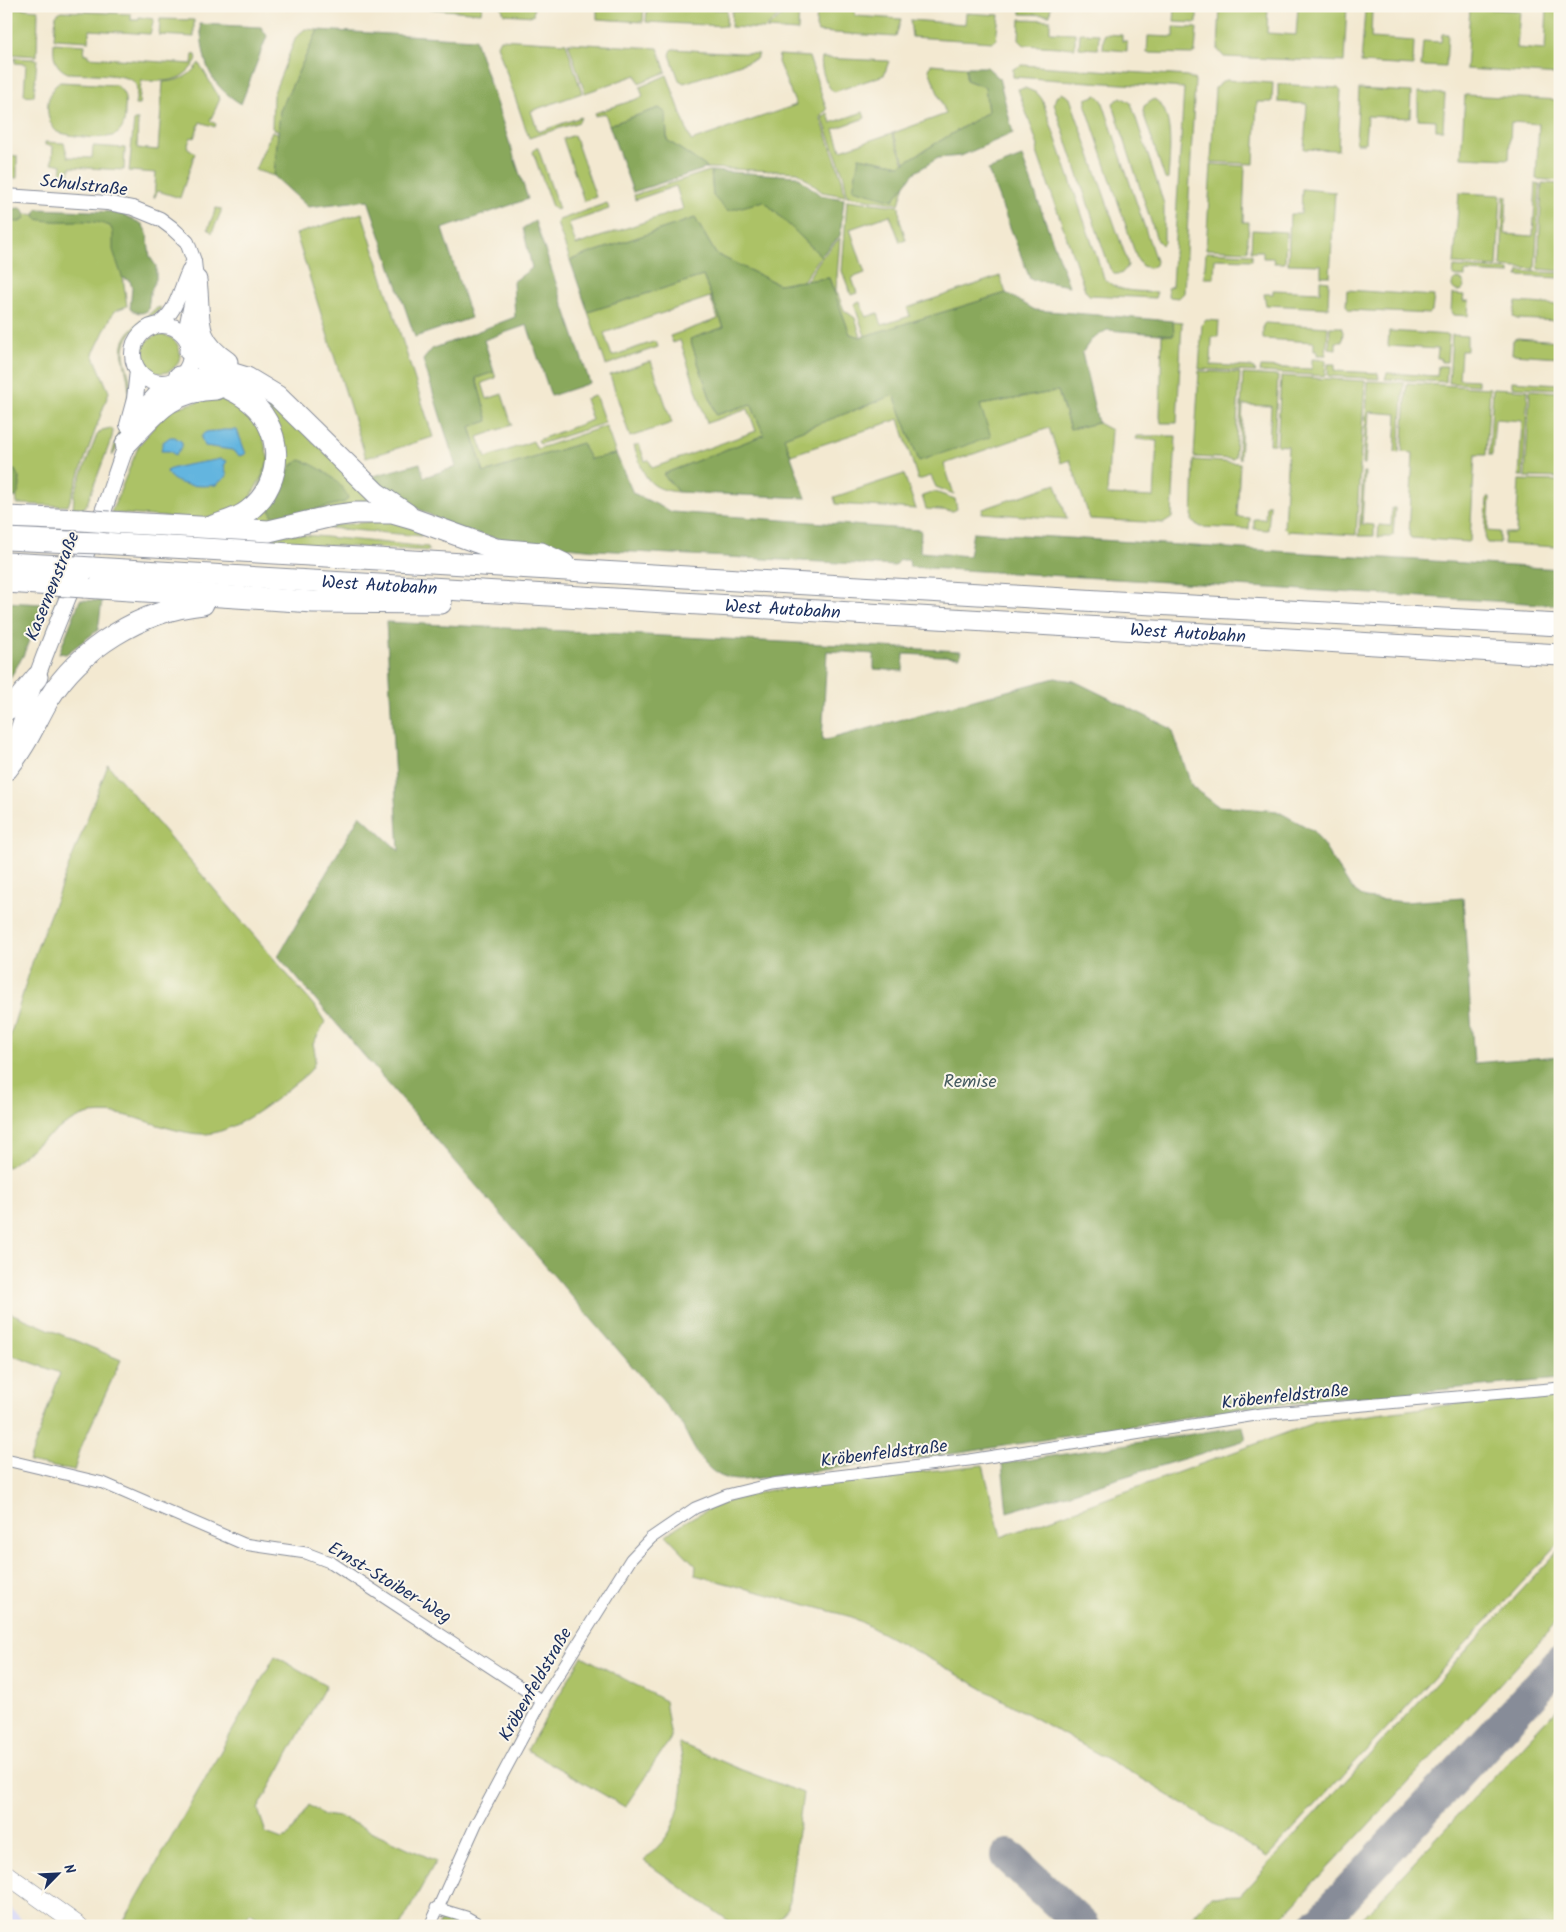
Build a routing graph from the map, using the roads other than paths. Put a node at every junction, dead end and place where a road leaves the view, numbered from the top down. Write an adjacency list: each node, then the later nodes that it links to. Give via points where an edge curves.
1 (6, 196): 2 (street, Schulstraße, via 107,203 133,208 160,219 187,242)
2 (195, 271): 3 (street, Kasernenstraße, via 186,274 172,312); 4 (street, Kasernenstraße, via 186,328); 7 (highway, via 203,338)
3 (156, 326): 4 (main road, via 175,329 183,335); 5 (main road, Kasernenstraße, via 143,332 135,343 133,357)
4 (189, 348): 6 (main road, Kasernenstraße, via 188,366); 7 (highway)
5 (138, 370): 6 (main road, via 152,382); 8 (main road, Kasernenstraße, via 136,399)
6 (175, 379): 7 (highway); 8 (main road, Kasernenstraße, via 159,390 145,408)
7 (239, 384): 8 (highway, via 192,391 174,398 154,413); 10 (highway, via 277,396 376,493); 11 (highway, via 274,433 277,460 259,501 237,518)
8 (126, 444): 22 (main road, Kasernenstraße)
9 (6, 517): 11 (highway, bridge)
10 (413, 519): 11 (highway, via 392,514 355,513 269,531); 14 (highway, via 496,549 541,553)
11 (207, 528)
12 (6, 539): 14 (highway, West Autobahn, bridge)
13 (6, 563): 15 (highway)
14 (578, 570): 20 (highway, West Autobahn)
15 (57, 576): 16 (highway, bridge); 17 (highway)
16 (88, 577): 18 (highway, West Autobahn); 19 (highway)
17 (6, 582)
18 (470, 592): 19 (highway, via 453,603 313,602); 21 (highway, West Autobahn)
19 (238, 597): 24 (highway, via 180,606 160,613 129,627 90,653 64,678 48,701 22,751)
20 (1560, 625)
21 (1560, 655)
22 (37, 678): 23 (highway); 24 (main road, Kasernenstraße)
23 (6, 710)
24 (8, 760)
25 (1560, 1388): 27 (street, Kröbenfeldstraße, via 1262,1414 969,1460 772,1484 727,1495 676,1519 631,1559)
26 (6, 1460): 27 (street, Ernst-Stoiber-Weg, via 104,1483 244,1544 306,1553 332,1563)
27 (542, 1701): 29 (street, Kröbenfeldstraße, via 476,1824)
28 (6, 1874): 30 (main road)
29 (436, 1908): 31 (street, Kröbenfeldstraße); 32 (street, via 466,1917)
30 (80, 1926)
31 (430, 1926)
32 (482, 1926)

